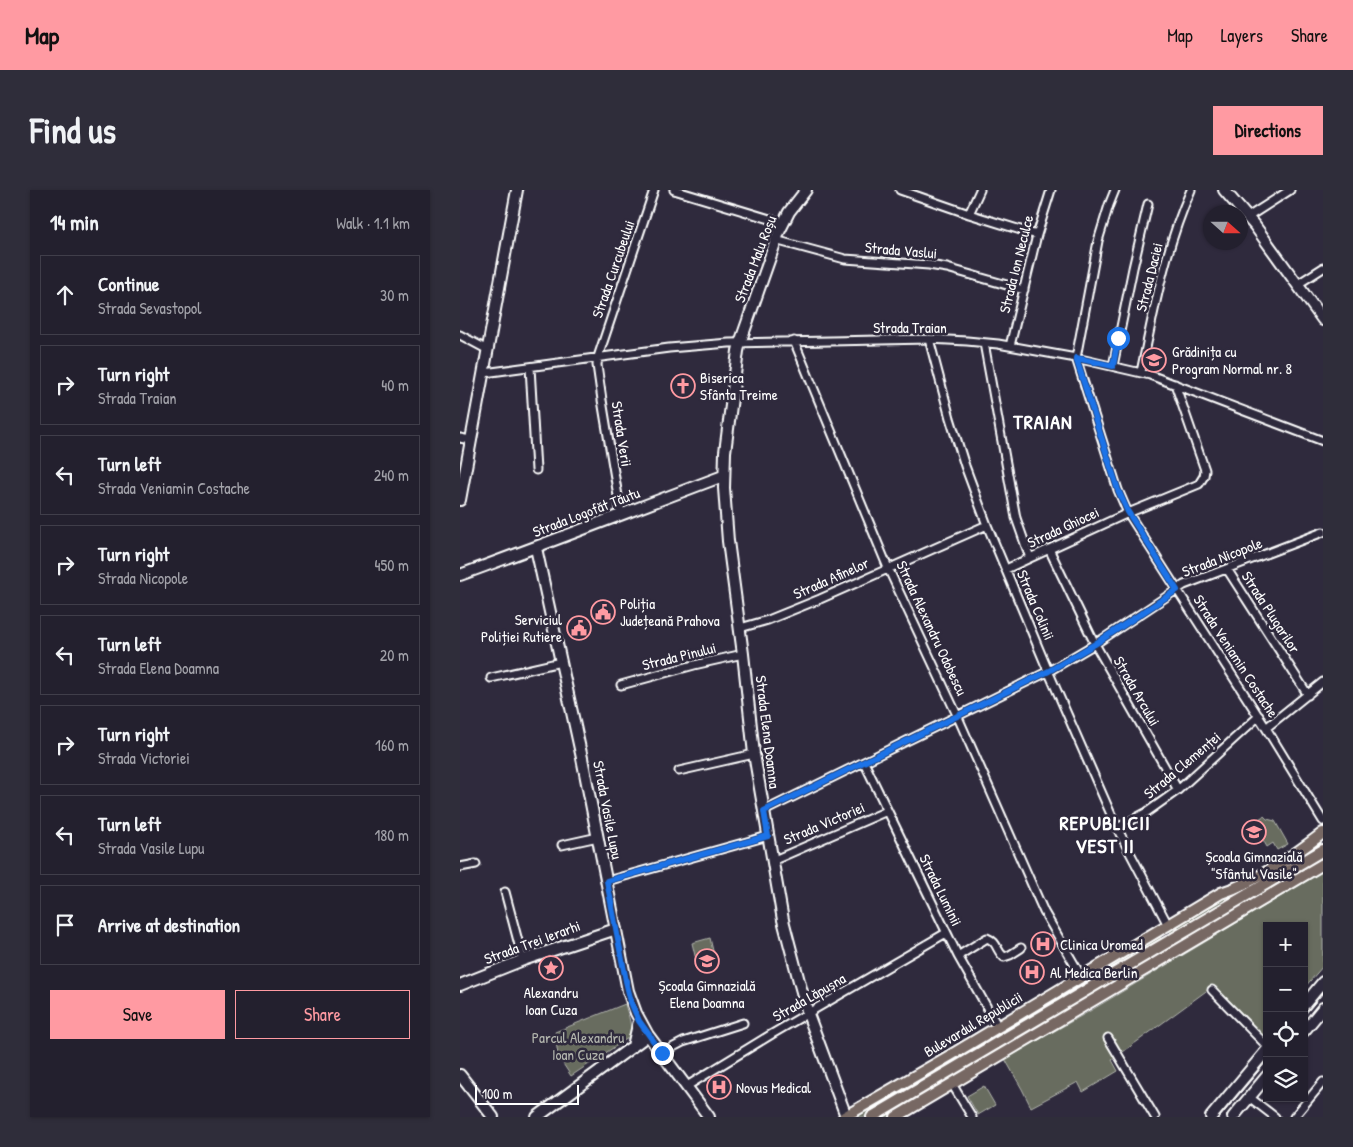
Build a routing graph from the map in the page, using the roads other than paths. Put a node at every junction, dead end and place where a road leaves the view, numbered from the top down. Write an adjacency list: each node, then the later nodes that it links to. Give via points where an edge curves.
1 (517, 190): 29 (street)
2 (654, 190): 30 (street, Strada Curcubeului)
3 (674, 190): 16 (street)
4 (806, 190): 16 (street, Strada Malu Roșu)
5 (900, 190): 14 (street)
6 (980, 190): 14 (street)
7 (1051, 190): 17 (street, Strada Ion Neculce)
8 (1115, 190): 31 (street, Strada Veniamin Costache, via 1098,241)
9 (1191, 190): 34 (street, Strada Daciei, via 1170,245)
10 (1224, 190): 13 (street)
11 (1290, 190): 15 (street)
12 (1148, 204): 32 (street)
13 (1237, 205)
14 (969, 214): 17 (street)
15 (1248, 217): 20 (street)
16 (782, 223): 18 (street, Strada Malu Roșu)
17 (1038, 235): 21 (street, Strada Ion Neculce)
18 (775, 240): 21 (street, Strada Vaslui, via 845,259 959,271); 26 (street, Strada Malu Roșu)
19 (1323, 268): 20 (street)
20 (1298, 284): 22 (street)
21 (1024, 290): 28 (street, Strada Ion Neculce)
22 (1323, 320)
23 (460, 336): 29 (street)
24 (929, 339): 25 (street, Strada Traian); 27 (street, Strada Traian); 46 (street, Strada Colinii, via 950,418)
25 (794, 341): 26 (street, Strada Traian); 51 (street, Strada Alexandru Odobescu)
26 (740, 343): 30 (street, Strada Traian); 41 (street, Strada Elena Doamna)
27 (984, 343): 28 (street, Strada Traian); 50 (street, via 1016,518)
28 (1010, 346): 31 (street, Strada Traian)
29 (488, 350): 35 (street)
30 (598, 357): 33 (street, Strada Traian); 45 (street, Strada Verii)
31 (1076, 358): 32 (street, Strada Traian); 44 (street, Strada Veniamin Costache)
32 (1113, 366): 34 (street, Strada Traian)
33 (530, 367): 35 (street, Strada Traian); 40 (street)
34 (1141, 372): 36 (street, Strada Traian)
35 (484, 373): 37 (street)
36 (1174, 384): 38 (street, Strada Traian); 44 (street, Strada Ghiocei, via 1204,476 1194,487)
37 (465, 439): 39 (street)
38 (1323, 441)
39 (465, 469): 42 (street); 43 (street)
40 (536, 470)
41 (723, 476): 45 (street, Strada Logofăt Tăutu); 56 (street, Strada Elena Doamna)
42 (460, 482)
43 (460, 500)
44 (1128, 512): 49 (street, Strada Ghiocei); 55 (street, Strada Veniamin Costache)
45 (621, 514): 48 (street, Strada Logofăt Tăutu)
46 (987, 525): 51 (street, Strada Afinelor); 52 (street, Strada Colinii)
47 (1323, 532): 53 (street, Strada Nicopole)
48 (536, 548): 54 (street, Strada Logofăt Tăutu); 59 (street, Strada Vasile Lupu)
49 (1050, 549): 50 (street, Strada Ghiocei); 57 (street, Strada Arcului)
50 (1030, 558): 52 (street, Strada Ghiocei)
51 (888, 568): 56 (street, Strada Afinelor, via 786,613); 65 (street, Strada Alexandru Odobescu)
52 (1006, 569): 60 (street, Strada Colinii)
53 (1227, 569): 55 (street, Strada Nicopole); 64 (street, Strada Plugarilor)
54 (460, 575)
55 (1177, 590): 57 (street, Strada Nicopole); 66 (street, Strada Veniamin Costache)
56 (740, 628): 58 (street, Strada Elena Doamna)
57 (1095, 644): 60 (street, Strada Nicopole); 71 (street, Strada Arcului)
58 (743, 654): 63 (street, Strada Pinului); 68 (street, Strada Elena Doamna)
59 (561, 662): 61 (street); 78 (street, Strada Vasile Lupu)
60 (1049, 671): 65 (street, Strada Nicopole); 75 (street, Strada Colinii)
61 (491, 678)
62 (1323, 682): 64 (street)
63 (621, 685)
64 (1308, 696): 67 (street)
65 (957, 716): 69 (street, Strada Nicopole); 93 (street, Strada Alexandru Odobescu, via 1044,912)
66 (1258, 716): 67 (street, Strada Veniamin Costache); 71 (street, Strada Clemenței)
67 (1266, 728): 74 (street, Strada Veniamin Costache)
68 (754, 754): 70 (street); 72 (street, Strada Elena Doamna)
69 (864, 762): 72 (street, Strada Nicopole); 73 (street, Strada Luminii)
70 (679, 771)
71 (1178, 790): 75 (street, Strada Clemenței)
72 (764, 811): 77 (street, Strada Elena Doamna)
73 (887, 811): 81 (street, Strada Victoriei); 89 (street, Strada Luminii)
74 (1323, 821)
75 (1117, 828): 87 (street, Strada Colinii)
76 (1323, 834): 87 (main road, Bulevardul Republicii, via 1300,852)
77 (768, 836): 81 (street, Strada Elena Doamna); 85 (street, Strada Victoriei)
78 (598, 837): 79 (street); 85 (street, Strada Vasile Lupu)
79 (562, 845)
80 (1323, 850): 120 (main road, Bulevardul Republicii)
81 (772, 861): 99 (street, Strada Elena Doamna)
82 (476, 864): 84 (street)
83 (1323, 864): 113 (main road)
84 (460, 867)
85 (607, 881): 88 (street, Strada Vasile Lupu)
86 (505, 892): 92 (street)
87 (1168, 925): 93 (main road, Bulevardul Republicii)
88 (616, 929): 92 (street, Strada Trei Ierarhi); 100 (street, Strada Vasile Lupu, via 628,992)
89 (946, 933): 91 (street, Strada Luminii); 99 (street, Strada Lăpușna)
90 (1021, 948): 91 (street, via 1004,956 993,940 987,938)
91 (958, 956): 103 (street, Strada Luminii)
92 (523, 960): 95 (street, Strada Trei Ierarhi)
93 (1081, 976): 103 (main road, Bulevardul Republicii)
94 (1323, 982): 97 (street)
95 (460, 985)
96 (1212, 990): 106 (street)
97 (1308, 1000)
98 (1323, 1008): 102 (street)
99 (808, 1014): 114 (street, Strada Lăpușna); 116 (street, Strada Elena Doamna)
100 (639, 1021): 104 (street, Strada Vasile Lupu); 107 (street)
101 (743, 1023): 108 (street)
102 (1308, 1025)
103 (998, 1027): 116 (main road, Bulevardul Republicii)
104 (648, 1035): 107 (street); 108 (street, Strada Vasile Lupu)
105 (1108, 1038): 123 (street)
106 (1263, 1042)
107 (633, 1046): 108 (street); 118 (street)
108 (660, 1051): 114 (street, Strada Vasile Lupu)
109 (1263, 1055): 124 (street)
110 (460, 1075): 117 (street)
111 (1263, 1081): 115 (street)
112 (1323, 1082): 127 (street)
113 (952, 1084): 121 (main road); 122 (street)
114 (687, 1086): 119 (street, Strada Vasile Lupu)
115 (1249, 1097): 125 (street); 126 (street)
116 (845, 1116)
117 (493, 1117)
118 (537, 1117)
119 (709, 1117)
120 (872, 1117)
121 (896, 1117)
122 (972, 1117)
123 (1155, 1117)
124 (1211, 1117)
125 (1233, 1117)
126 (1275, 1117)
127 (1294, 1117)

